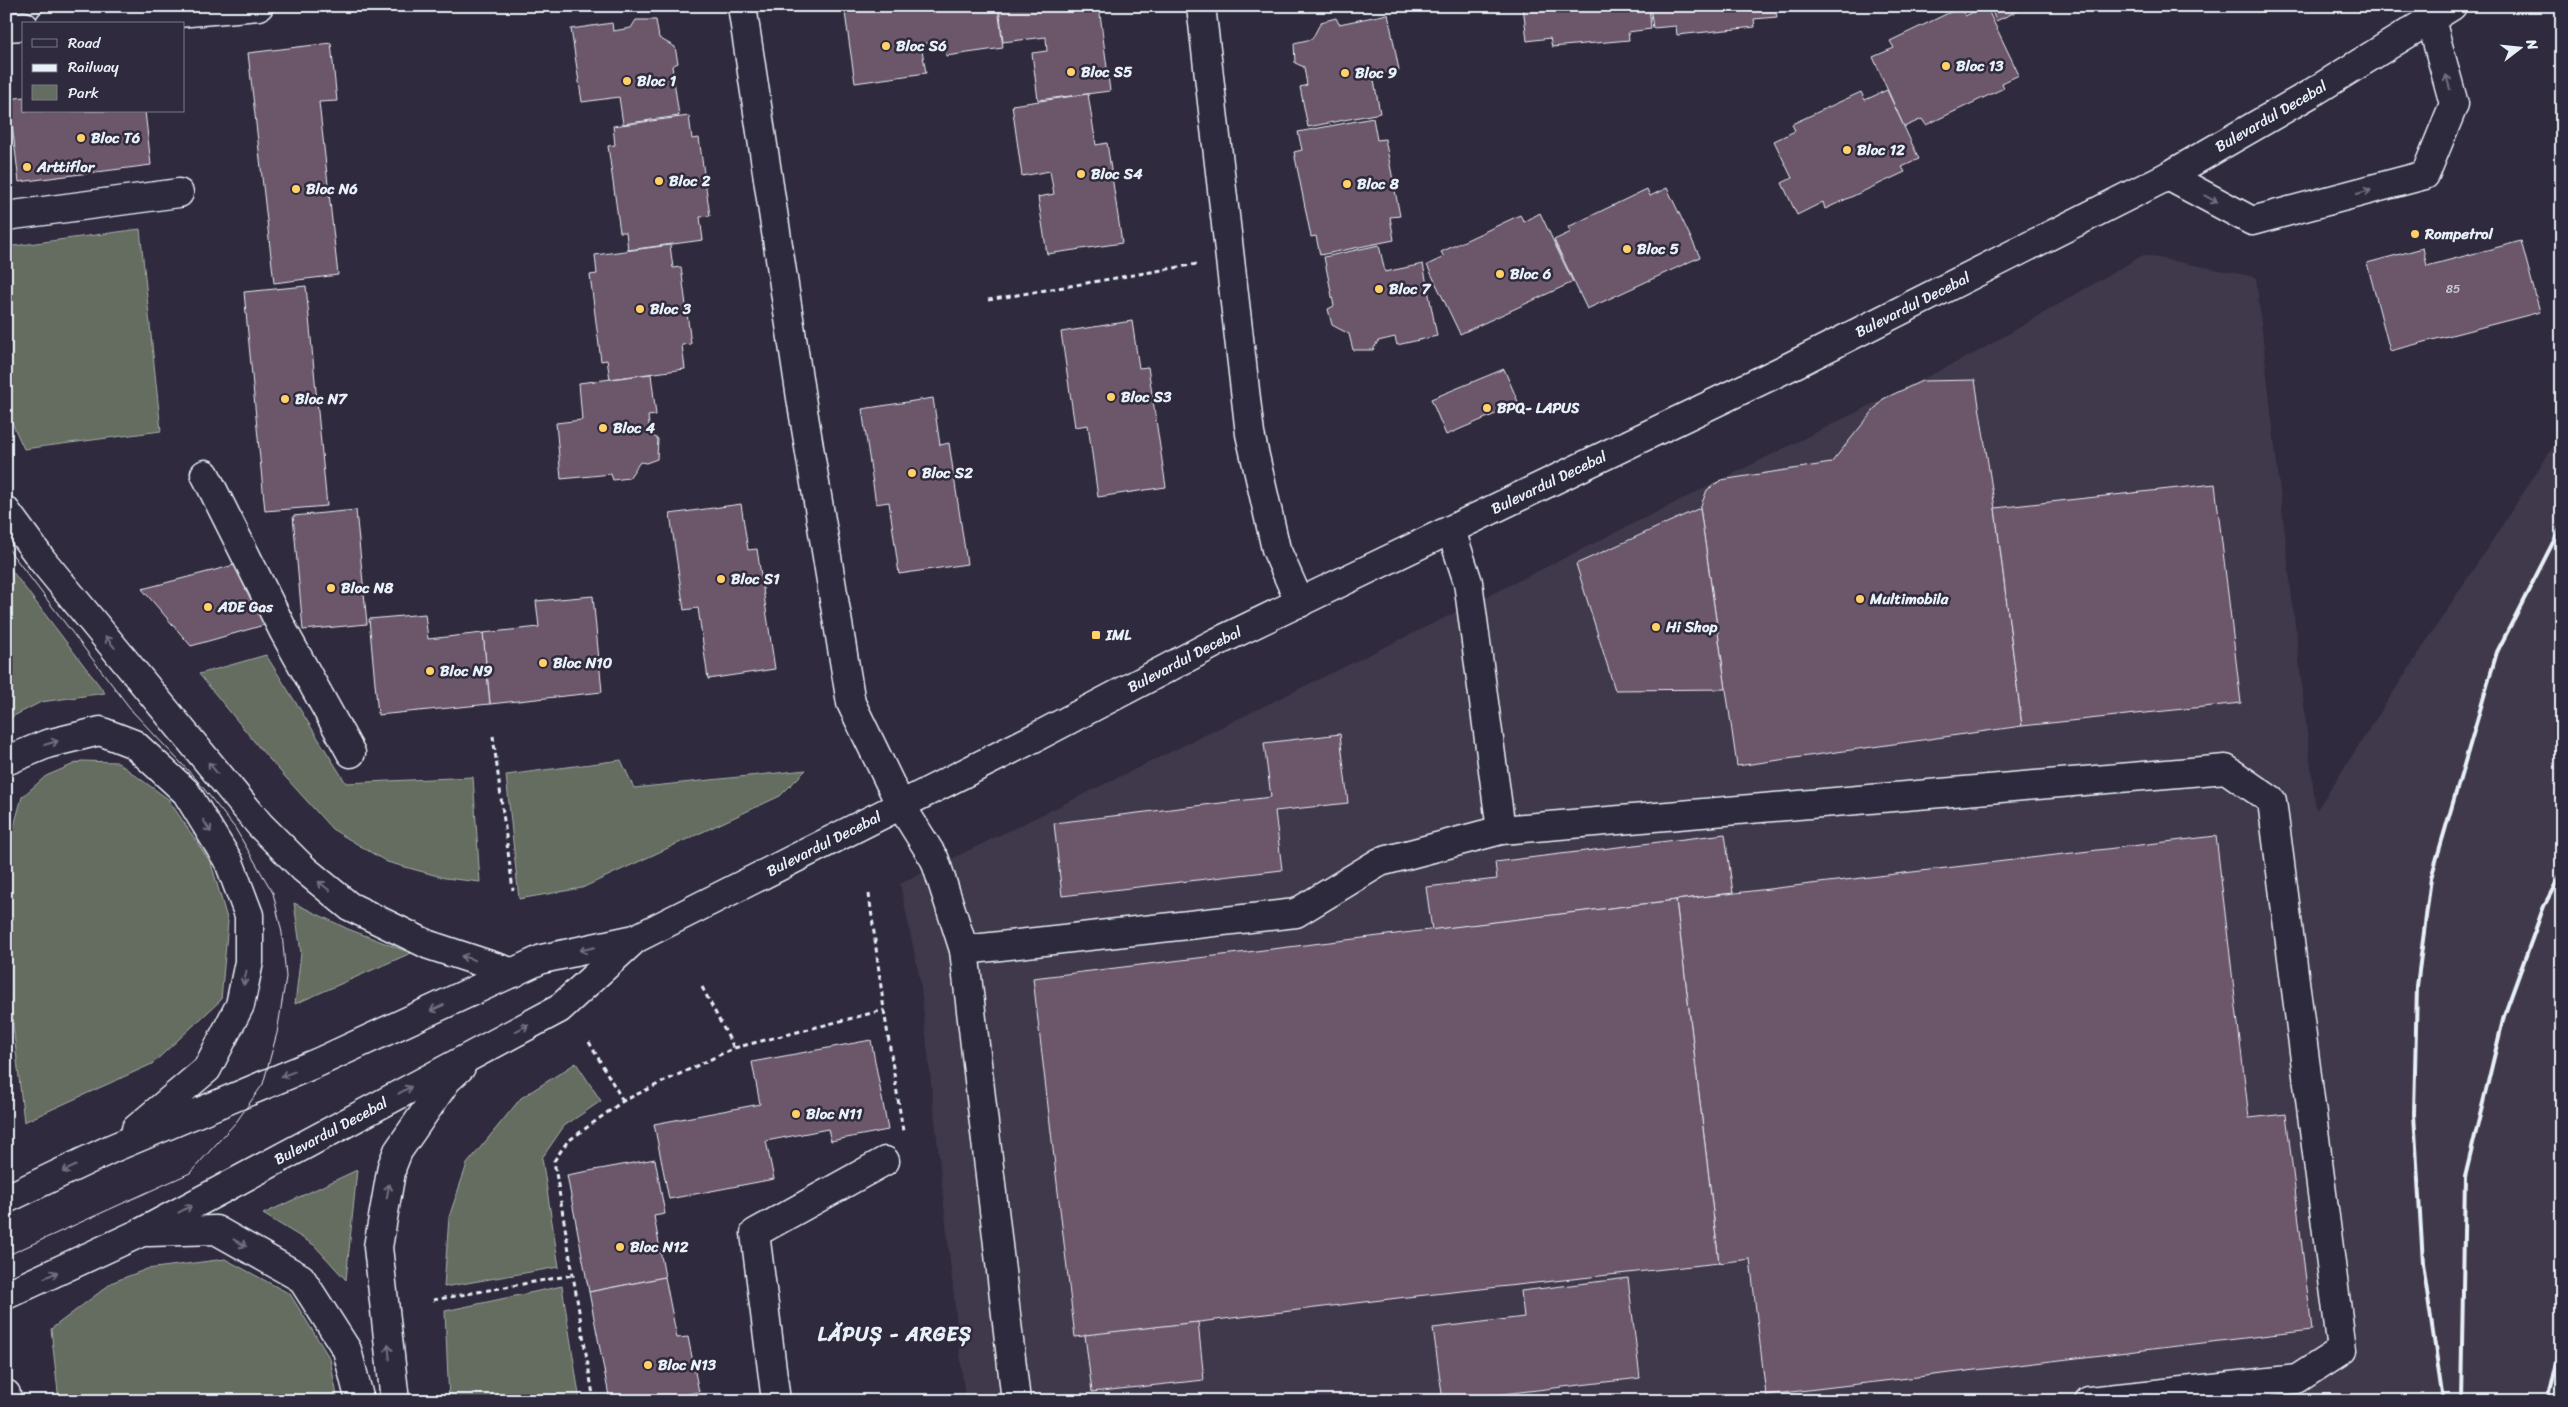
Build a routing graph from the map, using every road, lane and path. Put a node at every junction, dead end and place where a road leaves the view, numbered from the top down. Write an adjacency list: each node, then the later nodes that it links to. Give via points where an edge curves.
1 (259, 6): 5 (main road)
2 (742, 6): 20 (main road, via 851,703)
3 (1201, 6): 11 (main road)
4 (2441, 13): 8 (main road, Bulevardul Decebal); 8 (main road, one-way to 4, via 2252,221 2425,175 2454,104)
5 (73, 22)
6 (22, 26): 7 (main road)
7 (6, 28)
8 (2168, 176): 15 (main road, Bulevardul Decebal, via 1789,367)
9 (179, 193): 10 (main road)
10 (6, 216)
11 (1230, 258): 12 (path); 16 (main road, via 1250,434 1276,550)
12 (988, 300)
13 (205, 474): 18 (main road, via 284,632)
14 (6, 511): 26 (main road, one-way to 14, via 429,945 349,906 304,869 260,825 42,560)
15 (1451, 530): 16 (main road, Bulevardul Decebal); 21 (main road, via 1468,582)
16 (1300, 603): 20 (main road, Bulevardul Decebal)
17 (493, 736): 22 (path)
18 (351, 753)
19 (6, 761): 33 (main road, one-way to 33, via 47,744 100,731 134,744 186,792 229,862 249,915 249,962 240,1005 208,1069)
20 (900, 804): 24 (main road, Bulevardul Decebal); 25 (main road, via 935,860)
21 (1501, 830): 25 (main road, via 1380,862 1296,913); 47 (main road, via 2226,769 2272,801 2342,1350 2297,1379)
22 (513, 890)
23 (870, 894): 28 (path)
24 (635, 939): 26 (main road, Bulevardul Decebal, one-way to 26, via 542,959); 31 (main road, Bulevardul Decebal, one-way to 24, via 559,1009)
25 (964, 950): 46 (main road)
26 (514, 973): 33 (main road, Bulevardul Decebal, one-way to 33, via 319,1062)
27 (702, 987): 30 (path)
28 (884, 1010): 30 (path); 34 (path, via 905,1144)
29 (589, 1042): 32 (path)
30 (734, 1048): 32 (path)
31 (478, 1050): 36 (main road, Bulevardul Decebal, one-way to 31); 43 (main road, one-way to 31, via 378,1247 392,1166 398,1151 447,1080)
32 (624, 1101): 37 (path, via 567,1142 554,1161)
33 (113, 1148): 35 (main road, Bulevardul Decebal, one-way to 35)
34 (885, 1161): 45 (main road, via 755,1233)
35 (6, 1200)
36 (142, 1232): 38 (main road, Bulevardul Decebal, one-way to 36); 42 (main road, one-way to 42, via 216,1230 301,1278 348,1350)
37 (573, 1275): 39 (path); 44 (path)
38 (6, 1295)
39 (433, 1300)
40 (6, 1394): 41 (main road)
41 (7, 1401)
42 (360, 1401)
43 (396, 1401)
44 (594, 1401)
45 (776, 1401)
46 (1016, 1401)
47 (2089, 1401)

